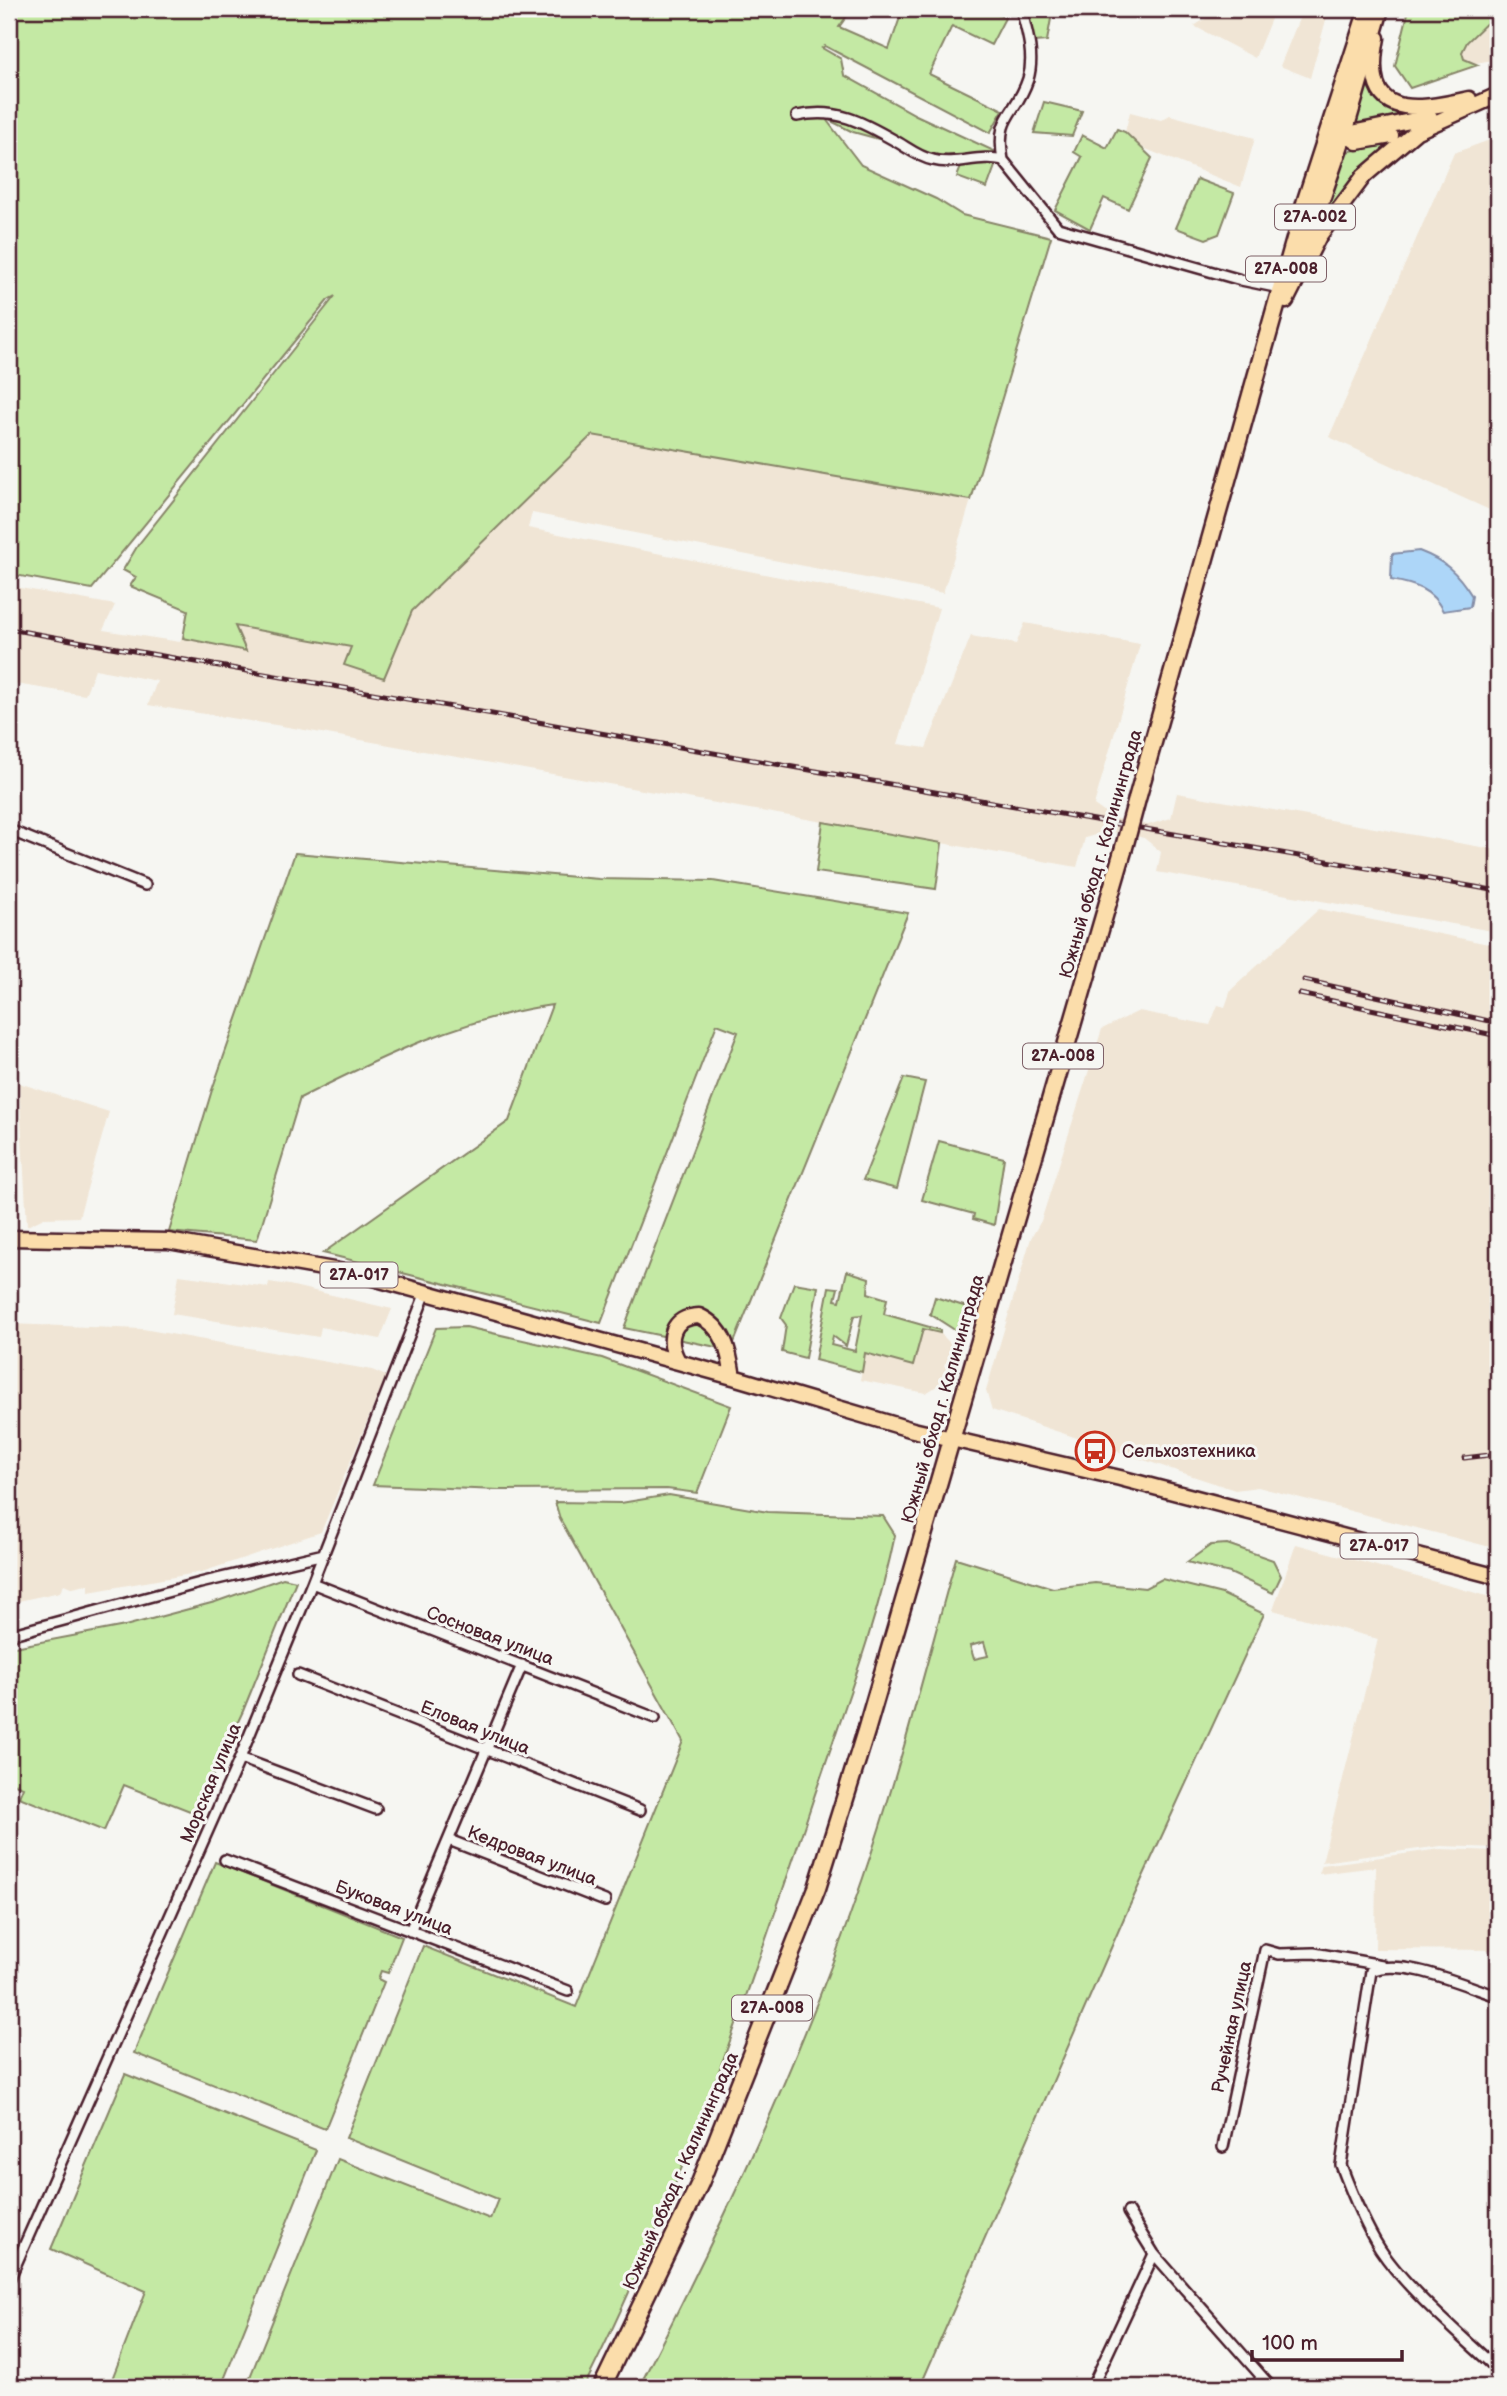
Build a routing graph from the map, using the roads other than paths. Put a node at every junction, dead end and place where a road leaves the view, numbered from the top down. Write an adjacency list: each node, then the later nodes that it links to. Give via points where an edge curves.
1 (1021, 9): 11 (street, via 1031,58 1028,79 999,137)
2 (1367, 9): 5 (highway, Южный обход г. Калининграда)
3 (1381, 9): 4 (main road, via 1373,67 1376,85 1387,99 1404,108 1432,107); 9 (highway, 27А-002)
4 (1498, 94): 6 (main road, 27А-008)
5 (1338, 99): 9 (main road); 10 (highway, Южный обход г. Калининграда)
6 (1460, 110): 8 (main road, 27А-008); 9 (main road, 27А-008)
7 (797, 116): 11 (street, via 819,111 840,115 870,126 930,160)
8 (1417, 131): 9 (main road, via 1357,142); 12 (main road, 27А-008, via 1364,176)
9 (1344, 132): 10 (main road, 27А-008); 12 (highway, 27А-002)
10 (1324, 144): 12 (highway, Южный обход г. Калининграда / 27А-008)
11 (1003, 160): 12 (street, via 1058,228)
12 (1283, 295): 19 (highway, Южный обход г. Калининграда / 27А-008, bridge)
13 (9, 831): 14 (street)
14 (145, 885)
15 (9, 1238): 16 (main road, 27А-017, via 169,1241 362,1275)
16 (426, 1292): 17 (main road, 27А-017); 20 (street, Морская улица)
17 (678, 1361): 18 (main road, 27А-017); 18 (main road, via 670,1341 674,1329 682,1319 699,1316 719,1331 727,1345)
18 (733, 1377): 19 (main road, 27А-017)
19 (950, 1439): 21 (main road, 27А-017, via 1120,1478); 44 (highway, Южный обход г. Калининграда / 27А-008, via 866,1731 796,1947 700,2183)
20 (324, 1554): 22 (street, Морская улица); 23 (street)
21 (1498, 1577)
22 (312, 1583): 24 (street, Сосновая улица); 28 (street, Морская улица)
23 (9, 1635)
24 (522, 1665): 26 (street, Сосновая улица); 27 (street)
25 (298, 1675): 27 (street, Еловая улица)
26 (655, 1718)
27 (487, 1750): 30 (street, Еловая улица); 31 (street)
28 (240, 1758): 29 (street); 41 (street, Морская улица)
29 (376, 1809)
30 (640, 1810)
31 (449, 1840): 33 (street, Кедровая улица); 34 (street)
32 (225, 1860): 34 (street, Буковая улица)
33 (605, 1901)
34 (410, 1931): 36 (street, Буковая улица)
35 (1384, 1965): 37 (street); 38 (street, Ручейная улица, via 1265,1950); 42 (street, via 1371,1971 1368,1982 1341,2165 1381,2250 1436,2312)
36 (568, 1991)
37 (1498, 1996)
38 (1223, 2147)
39 (1128, 2212): 40 (street)
40 (1154, 2254): 43 (street); 45 (street)
41 (9, 2280)
42 (1498, 2370)
43 (1261, 2377): 46 (street); 47 (street)
44 (602, 2387)
45 (1092, 2387)
46 (1256, 2387)
47 (1271, 2387)

